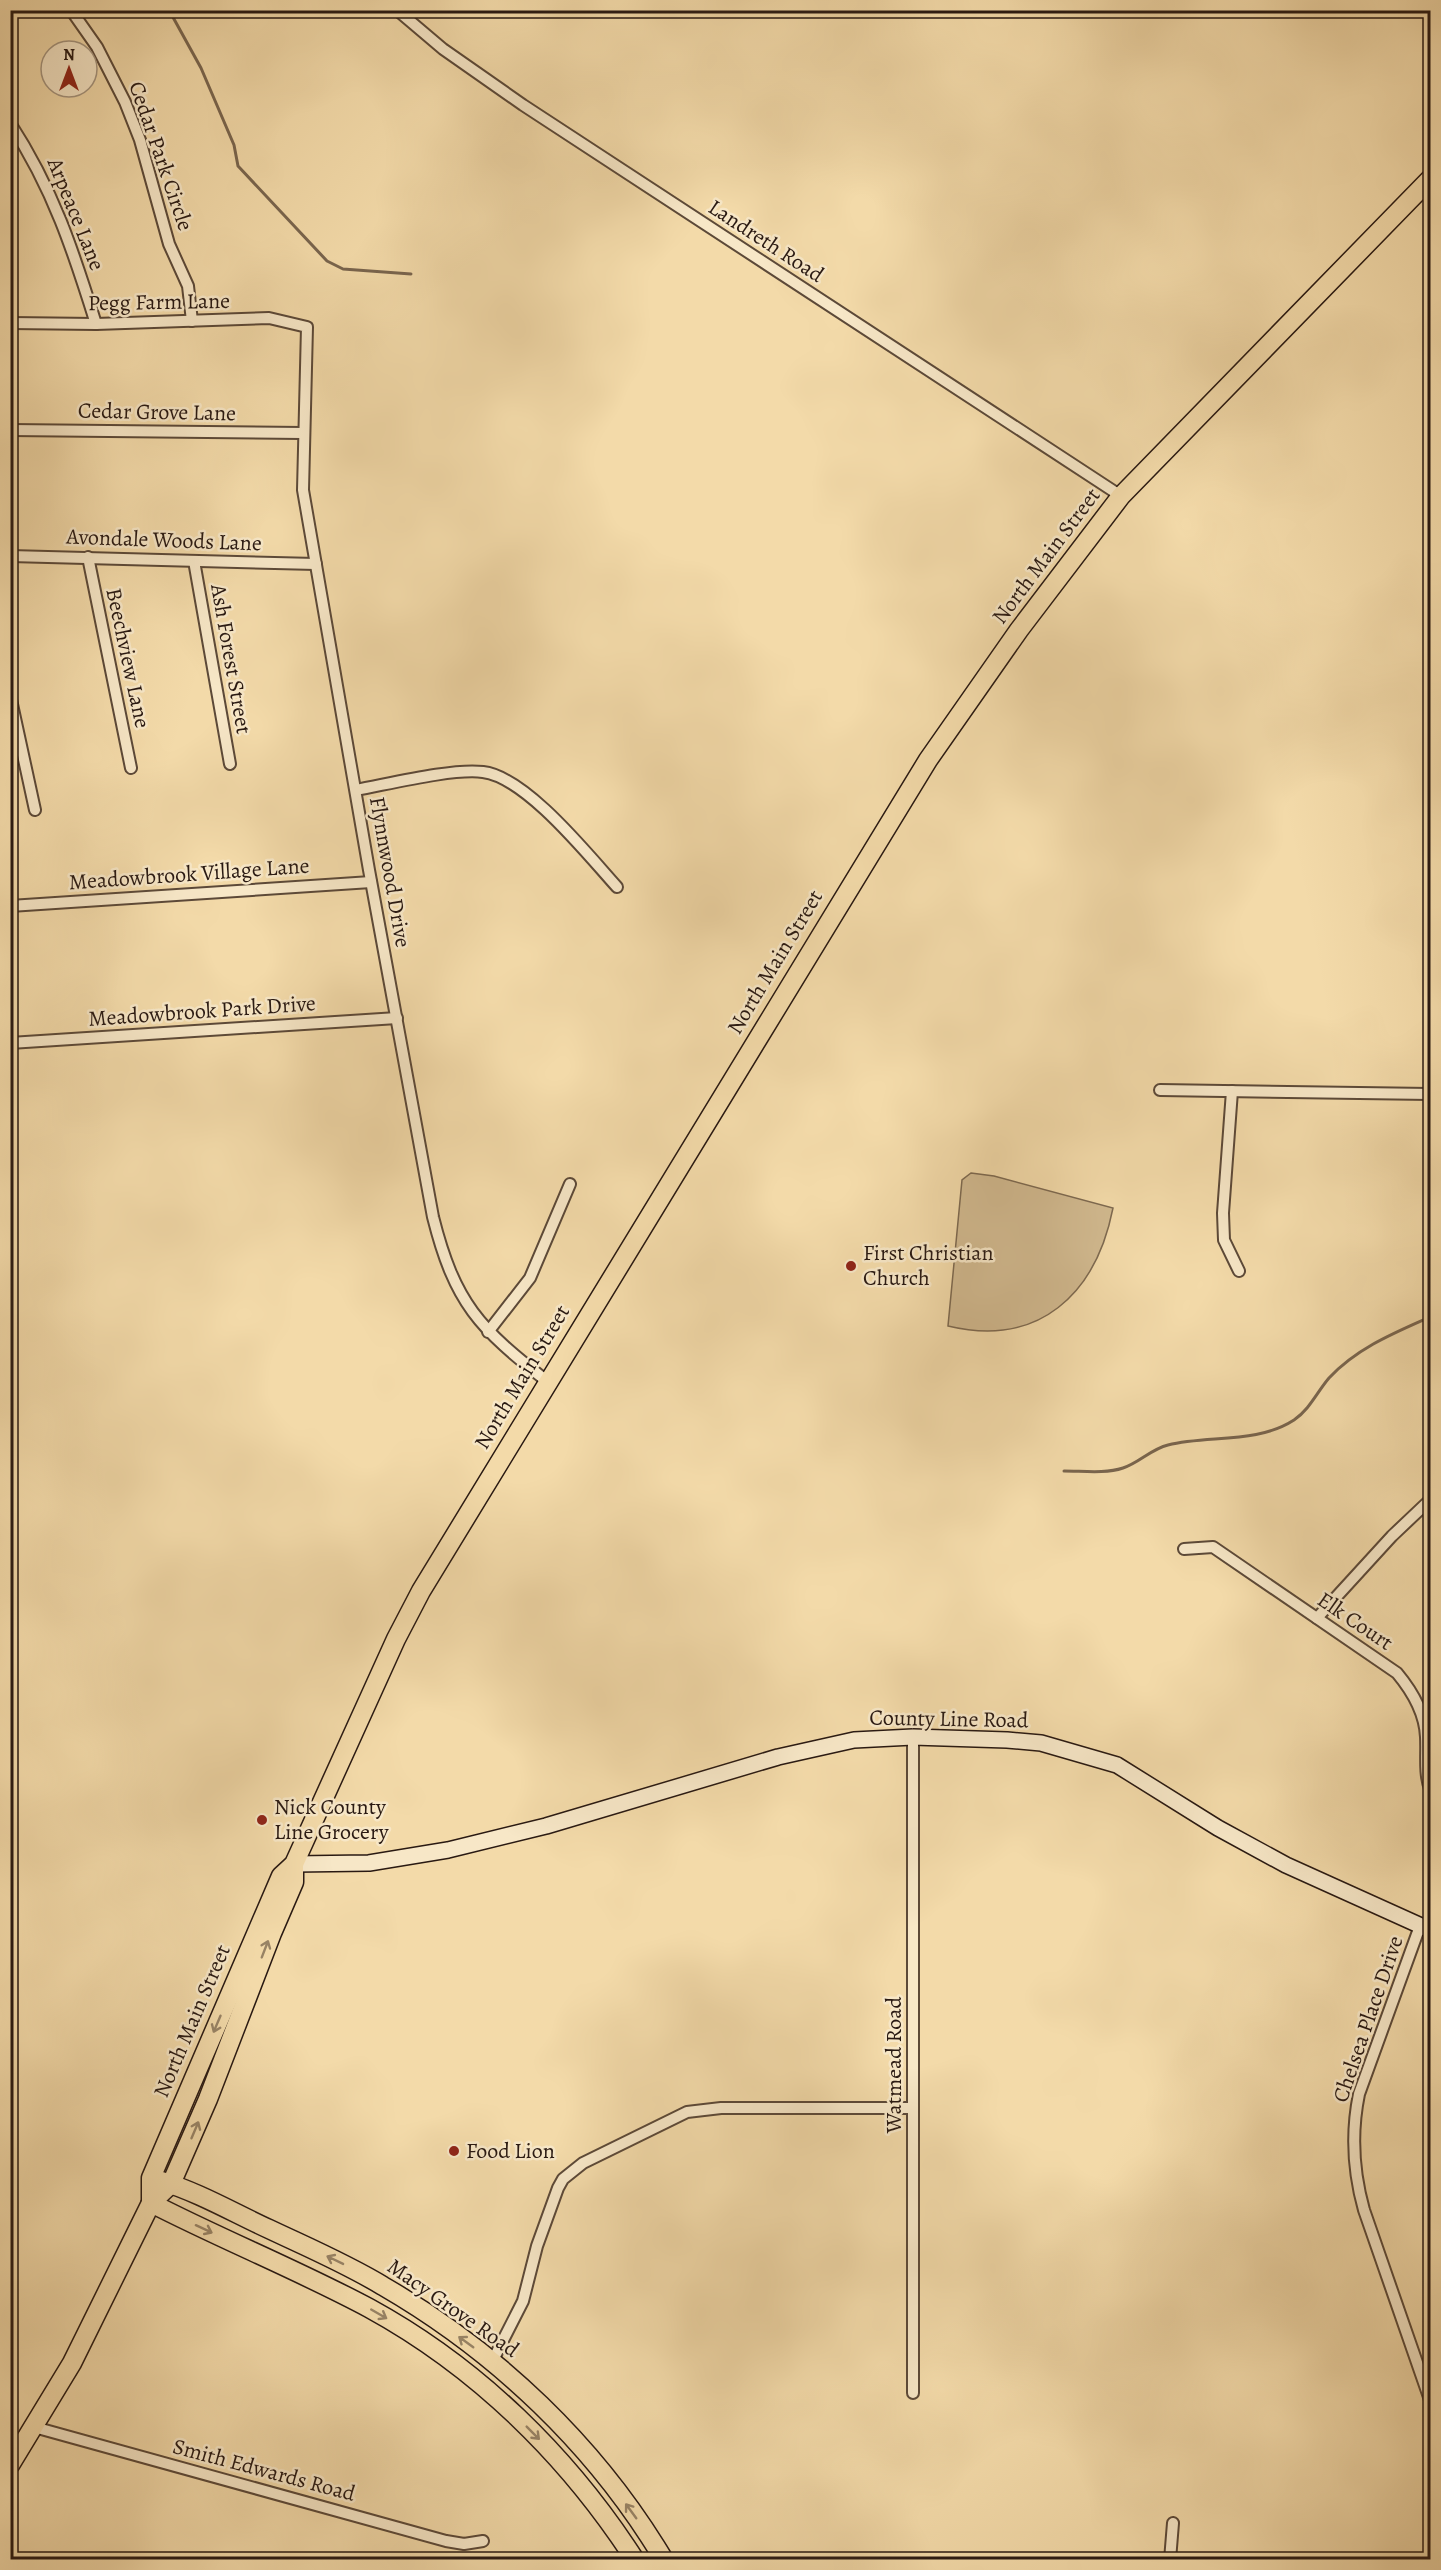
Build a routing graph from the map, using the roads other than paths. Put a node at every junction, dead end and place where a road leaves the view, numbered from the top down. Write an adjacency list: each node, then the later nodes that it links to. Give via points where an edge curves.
1 (71, 10): 5 (street, Cedar Park Circle, via 97,47 140,140 169,244 188,286)
2 (397, 10): 11 (street, Landreth Road, via 523,105)
3 (10, 123): 7 (street, Arpeace Lane, via 37,163 72,245)
4 (1431, 179): 11 (main road, North Main Street)
5 (192, 321): 7 (street, Pegg Farm Lane); 8 (street, Pegg Farm Lane, via 269,318)
6 (10, 323): 7 (street, Pegg Farm Lane)
7 (96, 324)
8 (307, 327): 10 (street, Flynnwood Drive)
9 (10, 430): 10 (street, Cedar Grove Lane)
10 (302, 433): 15 (street, Flynnwood Drive, via 303,490)
11 (1121, 496): 32 (main road, North Main Street, via 1019,630 928,760)
12 (10, 556): 13 (street, Avondale Woods Lane)
13 (88, 557): 14 (street, Avondale Woods Lane); 18 (street, Beechview Lane)
14 (194, 561): 15 (street, Avondale Woods Lane); 17 (street, Ash Forest Street)
15 (316, 564): 19 (street, Flynnwood Drive)
16 (10, 695): 20 (street)
17 (230, 764)
18 (131, 768)
19 (356, 790): 21 (street, Flynnwood Drive); 22 (street, via 470,771 500,776 544,809)
20 (35, 810)
21 (371, 882): 23 (street, Meadowbrook Village Lane); 24 (street, Flynnwood Drive)
22 (617, 887)
23 (10, 906)
24 (397, 1018): 25 (street, Meadowbrook Park Drive); 31 (street, Flynnwood Drive, via 440,1247 456,1289)
25 (10, 1042)
26 (1160, 1090): 27 (street)
27 (1232, 1091): 28 (street); 30 (street, via 1224,1240)
28 (1431, 1094)
29 (570, 1184): 31 (street, via 531,1278)
30 (1239, 1271)
31 (488, 1332): 32 (street, Flynnwood Drive)
32 (548, 1382): 38 (main road, North Main Street, via 408,1615)
33 (1431, 1500): 35 (street, via 1392,1536)
34 (1184, 1549): 35 (street, Elk Court, via 1213,1547)
35 (1317, 1618): 37 (street, Elk Court, via 1397,1673 1408,1687 1426,1734 1426,1768)
36 (913, 1737): 38 (street, County Line Road, via 854,1740 797,1752 546,1826 448,1850 369,1863); 39 (street, County Line Road, via 1041,1743 1117,1765 1286,1865); 40 (street, Watmead Road)
37 (1431, 1789)
38 (294, 1864): 41 (main road, North Main Street, one-way to 41, via 281,1876); 42 (main road, North Main Street, one-way to 38, via 294,1882)
39 (1425, 1928): 46 (street, Chelsea Place Drive, via 1359,2094 1354,2148 1356,2182 1364,2210)
40 (913, 2108): 44 (street, via 721,2108 687,2112 597,2155 574,2169 558,2188 523,2301); 45 (street, Watmead Road)
41 (151, 2178): 42 (main road, Macy Grove Road); 43 (main road, North Main Street)
42 (171, 2184): 43 (main road, North Main Street); 44 (main road, Macy Grove Road, one-way to 42, via 427,2313 359,2272)
43 (151, 2203): 47 (main road, North Main Street, via 95,2320); 51 (main road, Macy Grove Road, one-way to 51, via 369,2308 454,2363 548,2448)
44 (492, 2362): 52 (main road, Macy Grove Road, one-way to 44, via 584,2451)
45 (913, 2393)
46 (1431, 2400)
47 (34, 2427): 48 (main road, North Main Street); 50 (street, Smith Edwards Road, via 446,2541)
48 (10, 2465)
49 (1173, 2523): 53 (street)
50 (483, 2541)
51 (635, 2559)
52 (664, 2559)
53 (1170, 2559)

